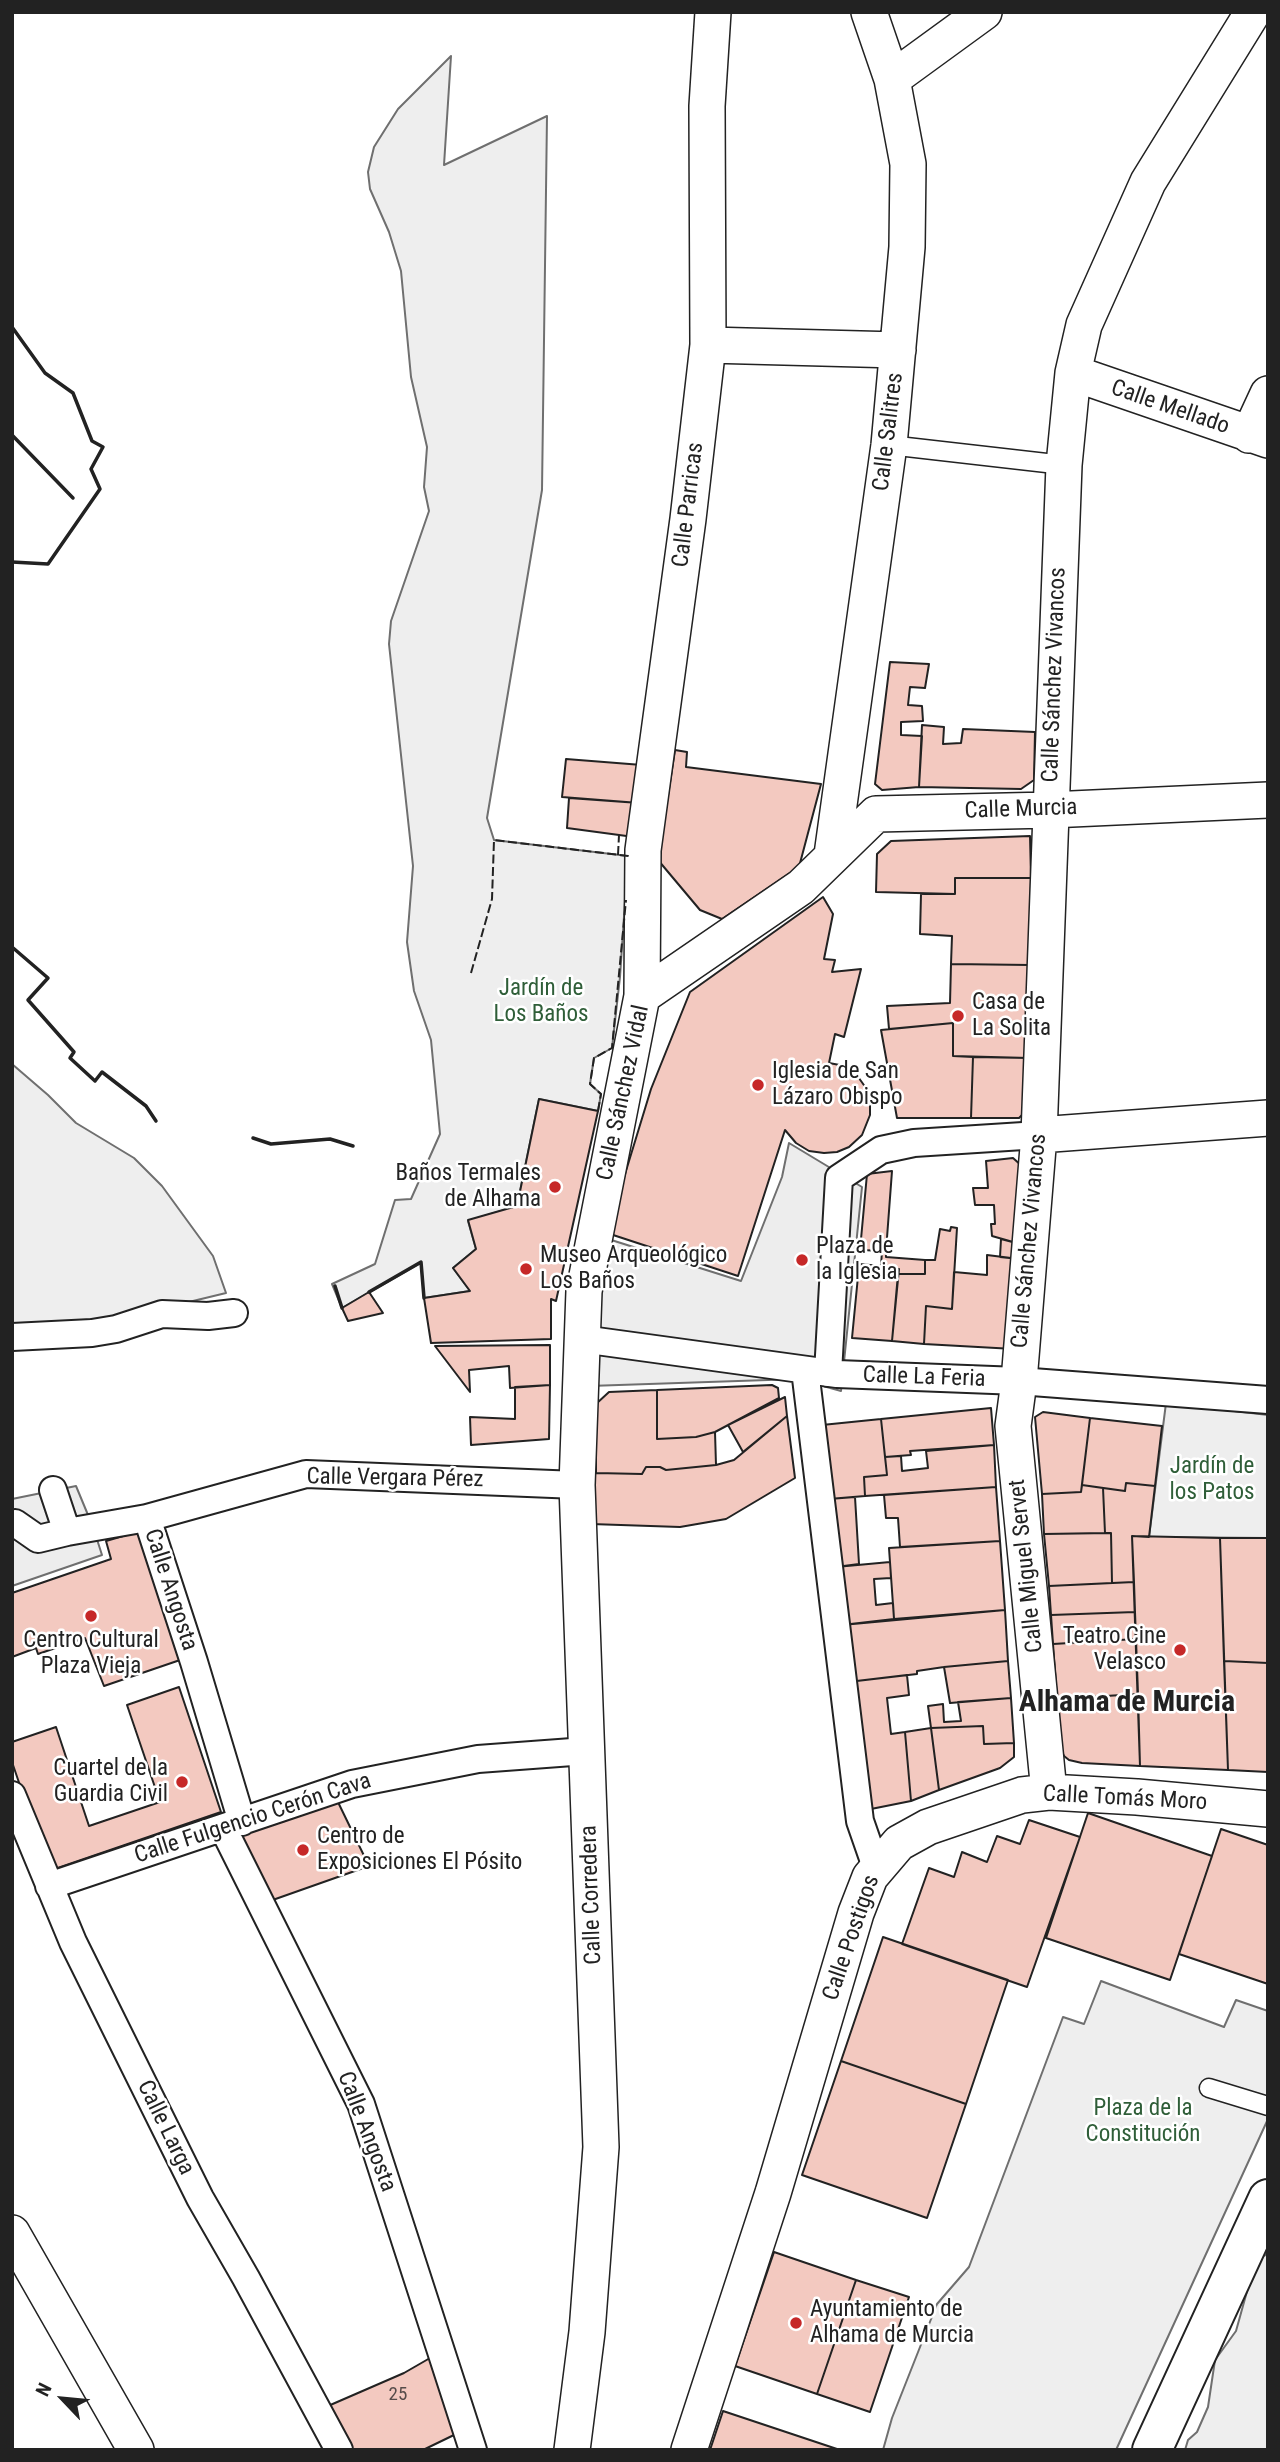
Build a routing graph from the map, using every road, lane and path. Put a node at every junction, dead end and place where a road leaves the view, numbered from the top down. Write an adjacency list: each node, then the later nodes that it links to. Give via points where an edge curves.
1 (713, 12): 6 (street, Calle Parricas, via 708,107)
2 (869, 12): 5 (street, Calle Salitres)
3 (984, 12): 5 (street)
4 (1253, 12): 8 (street, Calle Sánchez Vivancos, via 1148,182 1084,325)
5 (892, 79): 7 (street, Calle Salitres, via 908,164 908,247)
6 (708, 345): 7 (street); 16 (street, Calle Parricas, via 643,850)
7 (898, 350): 11 (street, Calle Salitres)
8 (1073, 373): 10 (street, Calle Mellado); 12 (street, Calle Sánchez Vivancos)
9 (1268, 394): 10 (street)
10 (1258, 437)
11 (889, 445): 12 (lane); 15 (street, Calle Salitres)
12 (1064, 465): 14 (street, Calle Sánchez Vivancos)
13 (1268, 800): 14 (street, Calle Murcia)
14 (1050, 810): 15 (street, Calle Murcia, via 876,814); 18 (street, Calle Sánchez Vivancos)
15 (832, 855): 16 (street, Calle Sánchez Vidal, via 802,887)
16 (642, 996): 21 (street, Calle Sánchez Vidal, via 584,1292)
17 (1268, 1118): 18 (street)
18 (1039, 1135): 22 (street, Calle Postigos, via 914,1143 881,1150 839,1178); 23 (street, Calle Sánchez Vivancos)
19 (234, 1313): 20 (street, via 162,1314 92,1333)
20 (12, 1337)
21 (582, 1339): 22 (street, Calle La Feria); 25 (street, Calle Corredera)
22 (816, 1371): 23 (street, Calle La Feria); 35 (street, Calle Postigos, via 860,1821)
23 (1019, 1381): 24 (street, Calle La Feria); 31 (street, Calle Miguel Servet, via 1013,1426)
24 (1268, 1400)
25 (577, 1485): 27 (street, Calle Vergara Pérez, via 306,1474); 30 (street, Calle Corredera)
26 (53, 1490): 29 (street)
27 (147, 1518): 29 (street, Calle Vergara Pérez); 34 (street, Calle Angosta, via 194,1662)
28 (12, 1524): 29 (street, Calle Vergara Pérez, via 38,1539)
29 (67, 1532)
30 (586, 1751): 34 (street, Calle Fulgencio Cerón Cava, via 478,1759 352,1784); 44 (street, Calle Corredera, via 601,2147 587,2332)
31 (1049, 1792): 33 (street, Calle Tomás Moro); 35 (street, Calle Tomás Moro, via 1022,1795 928,1827 899,1843)
32 (12, 1795): 36 (street, Calle Larga)
33 (1268, 1809)
34 (233, 1825): 36 (street, Calle Fulgencio Cerón Cava); 43 (street, Calle Angosta, via 360,2104)
35 (876, 1867): 45 (street, Calle Postigos, via 856,1913 773,2193)
36 (48, 1886): 42 (street, Calle Larga, via 200,2198)
37 (1209, 2088): 38 (lane)
38 (1268, 2106)
39 (1268, 2199): 46 (main road)
40 (12, 2233): 41 (street)
41 (136, 2450)
42 (339, 2450)
43 (473, 2450)
44 (572, 2450)
45 (689, 2450)
46 (1152, 2450)

